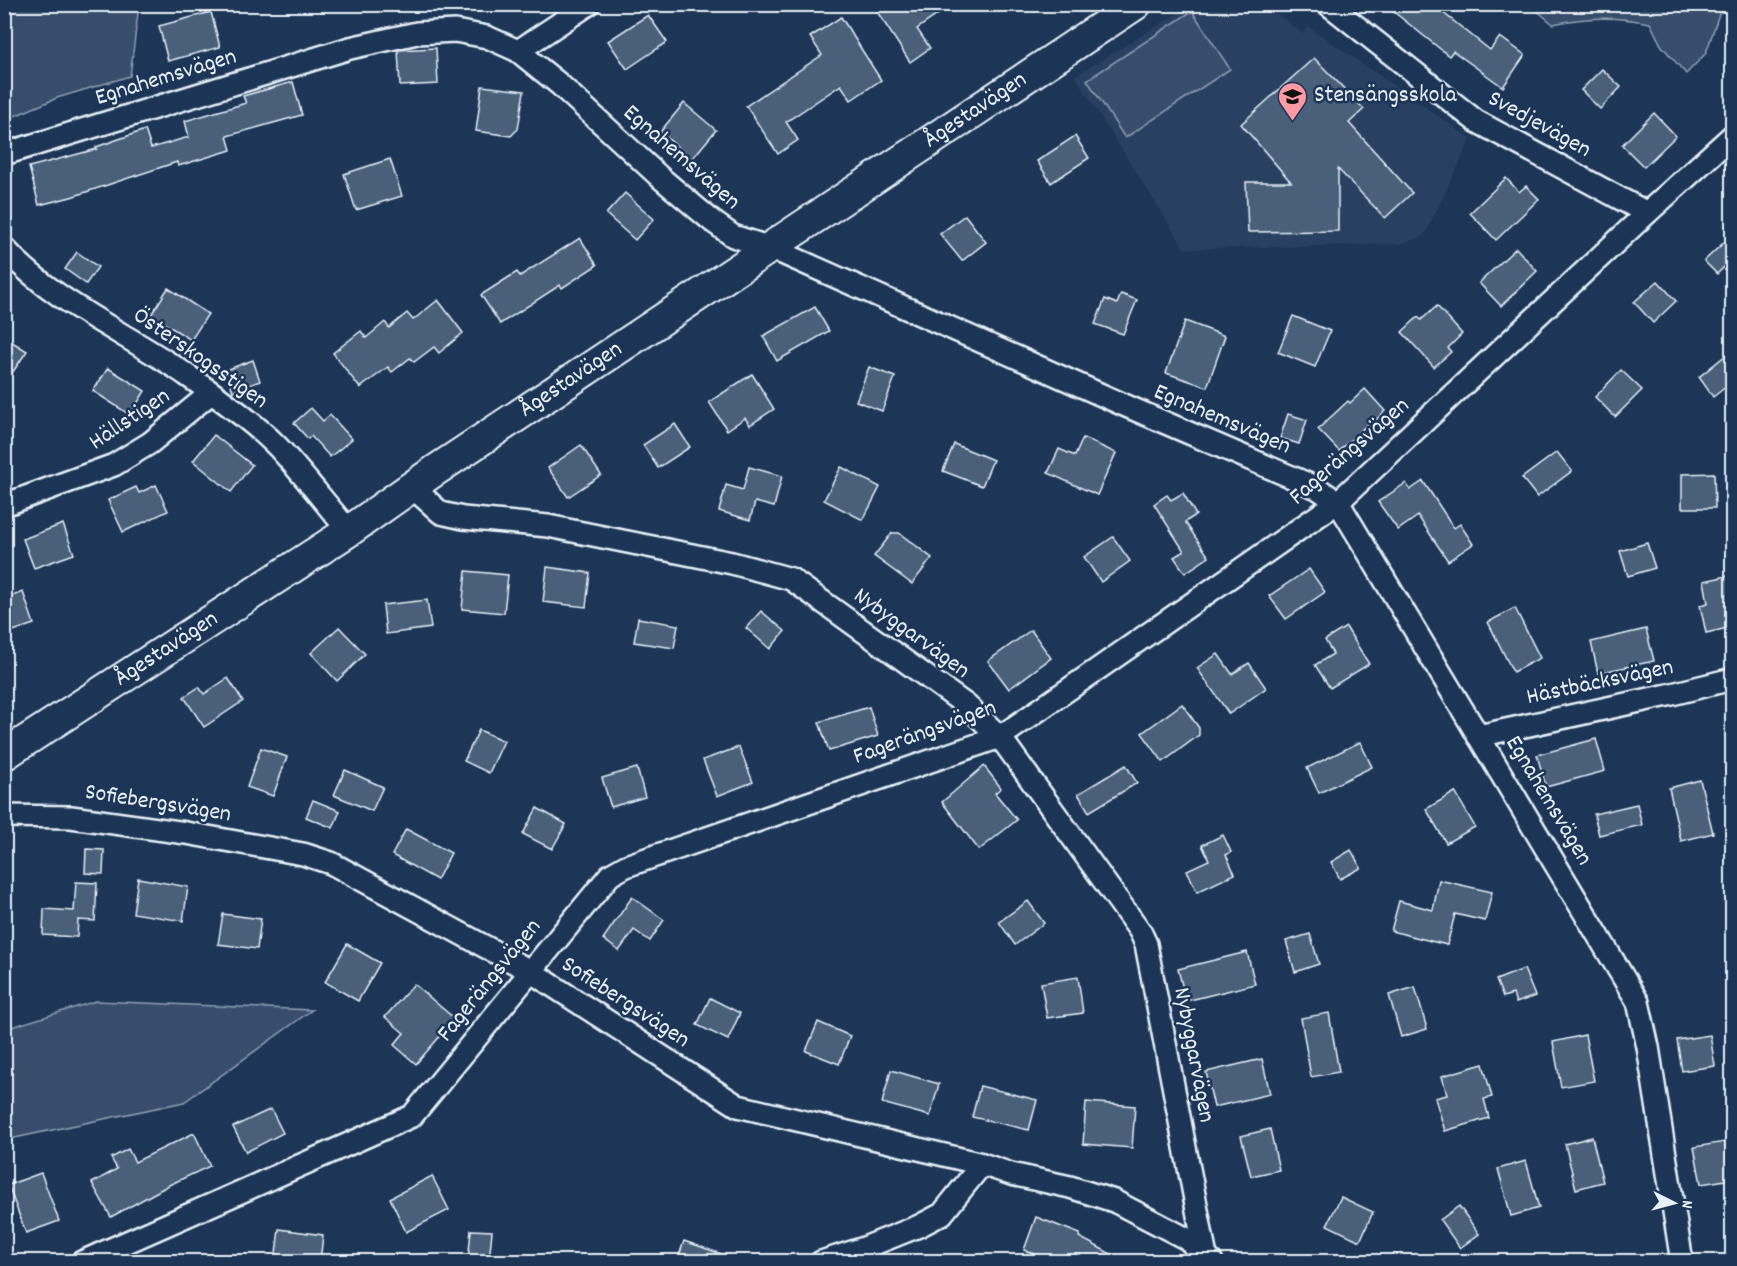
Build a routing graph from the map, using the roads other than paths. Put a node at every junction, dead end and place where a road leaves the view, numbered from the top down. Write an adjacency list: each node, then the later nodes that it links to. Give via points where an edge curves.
1 (589, 4): 4 (street)
2 (1136, 4): 9 (main road, Ågestavägen)
3 (1328, 4): 7 (street, Svedjevägen, via 1476,121)
4 (518, 51): 6 (street, Egnahemsvägen, via 487,37 455,31 417,33 350,48); 9 (street, Egnahemsvägen, via 712,221 733,236)
5 (1732, 136): 7 (street, Fagerängsvägen)
6 (4, 154)
7 (1647, 213): 12 (street, Fagerängsvägen)
8 (4, 248): 10 (street, Österskogsstigen, via 39,281)
9 (771, 248): 11 (main road, Ågestavägen); 12 (street, Egnahemsvägen, via 1317,488)
10 (211, 393): 13 (street, Hällstigen, via 114,465); 14 (street, Österskogsstigen, via 276,446)
11 (412, 487): 14 (main road, Ågestavägen); 17 (street, Nybyggarvägen, via 441,513 548,526 732,563 791,579 966,705)
12 (1338, 502): 16 (street, Egnahemsvägen); 17 (street, Fagerängsvägen)
13 (4, 505)
14 (349, 531): 18 (main road, Ågestavägen)
15 (1732, 679): 16 (street, Hästbäcksvägen)
16 (1478, 736): 25 (street, Egnahemsvägen, via 1638,1002)
17 (1000, 737): 20 (street, Fagerängsvägen, via 626,866 610,875); 22 (street, Nybyggarvägen, via 1146,944)
18 (4, 755)
19 (4, 816): 20 (street, Sofiebergsvägen, via 71,816 303,854 331,863)
20 (530, 971): 21 (street, Sofiebergsvägen, via 738,1107); 23 (street, Fagerängsvägen, via 412,1116)
21 (982, 1164): 22 (street, Sofiebergsvägen, via 1114,1201 1187,1239); 24 (street, via 942,1214 875,1244)
22 (1209, 1259)
23 (82, 1262)
24 (820, 1262)
25 (1682, 1262)

